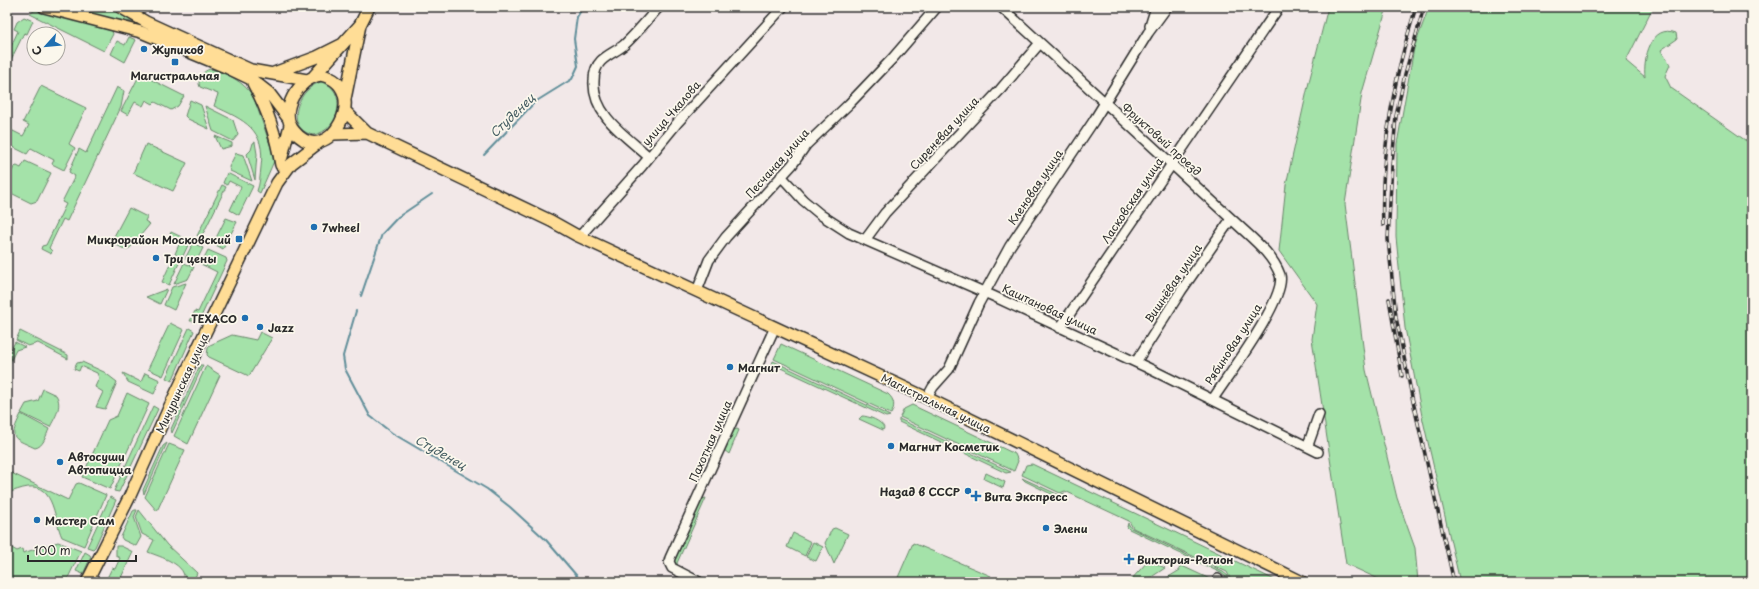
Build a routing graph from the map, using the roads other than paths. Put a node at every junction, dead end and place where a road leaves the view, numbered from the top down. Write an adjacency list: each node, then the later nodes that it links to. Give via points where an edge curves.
1 (44, 7): 15 (main road, via 141,32)
2 (120, 7): 15 (main road, via 185,39)
3 (369, 7): 11 (main road)
4 (659, 7): 25 (street, via 623,46 601,62 596,68 594,83 595,94 604,114)
5 (783, 7): 25 (street, улица Чкалова, via 673,127)
6 (937, 7): 28 (street, Песчаная улица, via 892,59 806,145)
7 (1001, 7): 13 (street, Фруктовый проезд)
8 (1156, 7): 12 (street)
9 (1167, 7): 12 (street, Кленовая улица)
10 (1279, 7): 26 (street, Ласковская улица)
11 (360, 25): 14 (main road); 20 (main road)
12 (1148, 33): 19 (street, Кленовая улица)
13 (1040, 43): 19 (street, Фруктовый проезд); 32 (street, Сиреневая улица, via 1000,90 885,213)
14 (343, 44): 16 (main road, via 317,58); 17 (main road)
15 (230, 65): 16 (main road); 18 (main road)
16 (271, 74): 17 (main road)
17 (311, 78): 20 (main road, via 326,76 335,81 343,94); 21 (main road, via 301,85 291,101)
18 (251, 80): 21 (main road, via 269,93); 27 (main road, via 272,124 278,143)
19 (1104, 103): 26 (street, Фруктовый проезд); 34 (street, Кленовая улица, via 1010,246)
20 (345, 107): 22 (main road); 23 (main road, via 342,122)
21 (289, 121): 24 (main road, via 299,136 306,140); 27 (main road, Мичуринская улица)
22 (367, 133): 23 (main road); 31 (main road, Магистральная улица)
23 (334, 134): 24 (main road)
24 (321, 141): 29 (main road, Мичуринская улица, via 291,164)
25 (649, 157): 31 (street, улица Чкалова)
26 (1171, 163): 30 (street, Фруктовый проезд); 37 (street, Ласковская улица)
27 (280, 165): 29 (main road, Мичуринская улица)
28 (781, 176): 32 (street, Каштановая улица, via 821,216); 33 (street, Песчаная улица, via 726,237 709,260)
29 (277, 183): 44 (main road, Мичуринская улица, via 169,408 111,537)
30 (1231, 219): 35 (street, Фруктовый проезд, via 1260,246 1276,266 1281,281); 38 (street, Вишнёвая улица)
31 (580, 236): 33 (main road, Магистральная улица)
32 (865, 240): 34 (street, Каштановая улица)
33 (697, 291): 36 (main road, Магистральная улица)
34 (985, 292): 37 (street, Каштановая улица); 39 (street, Кленовая улица, via 948,369)
35 (1274, 303): 40 (street, Рябиновая улица)
36 (775, 327): 39 (main road, Магистральная улица); 45 (street, Пахотная улица, via 670,558 670,566 675,571)
37 (1060, 328): 38 (street, Каштановая улица)
38 (1136, 362): 40 (street, Каштановая улица)
39 (927, 398): 46 (main road, Магистральная улица)
40 (1213, 399): 42 (street, Каштановая улица)
41 (1319, 414): 42 (street)
42 (1308, 445): 43 (street, Каштановая улица)
43 (1318, 452)
44 (87, 582)
45 (699, 582)
46 (1302, 582)

